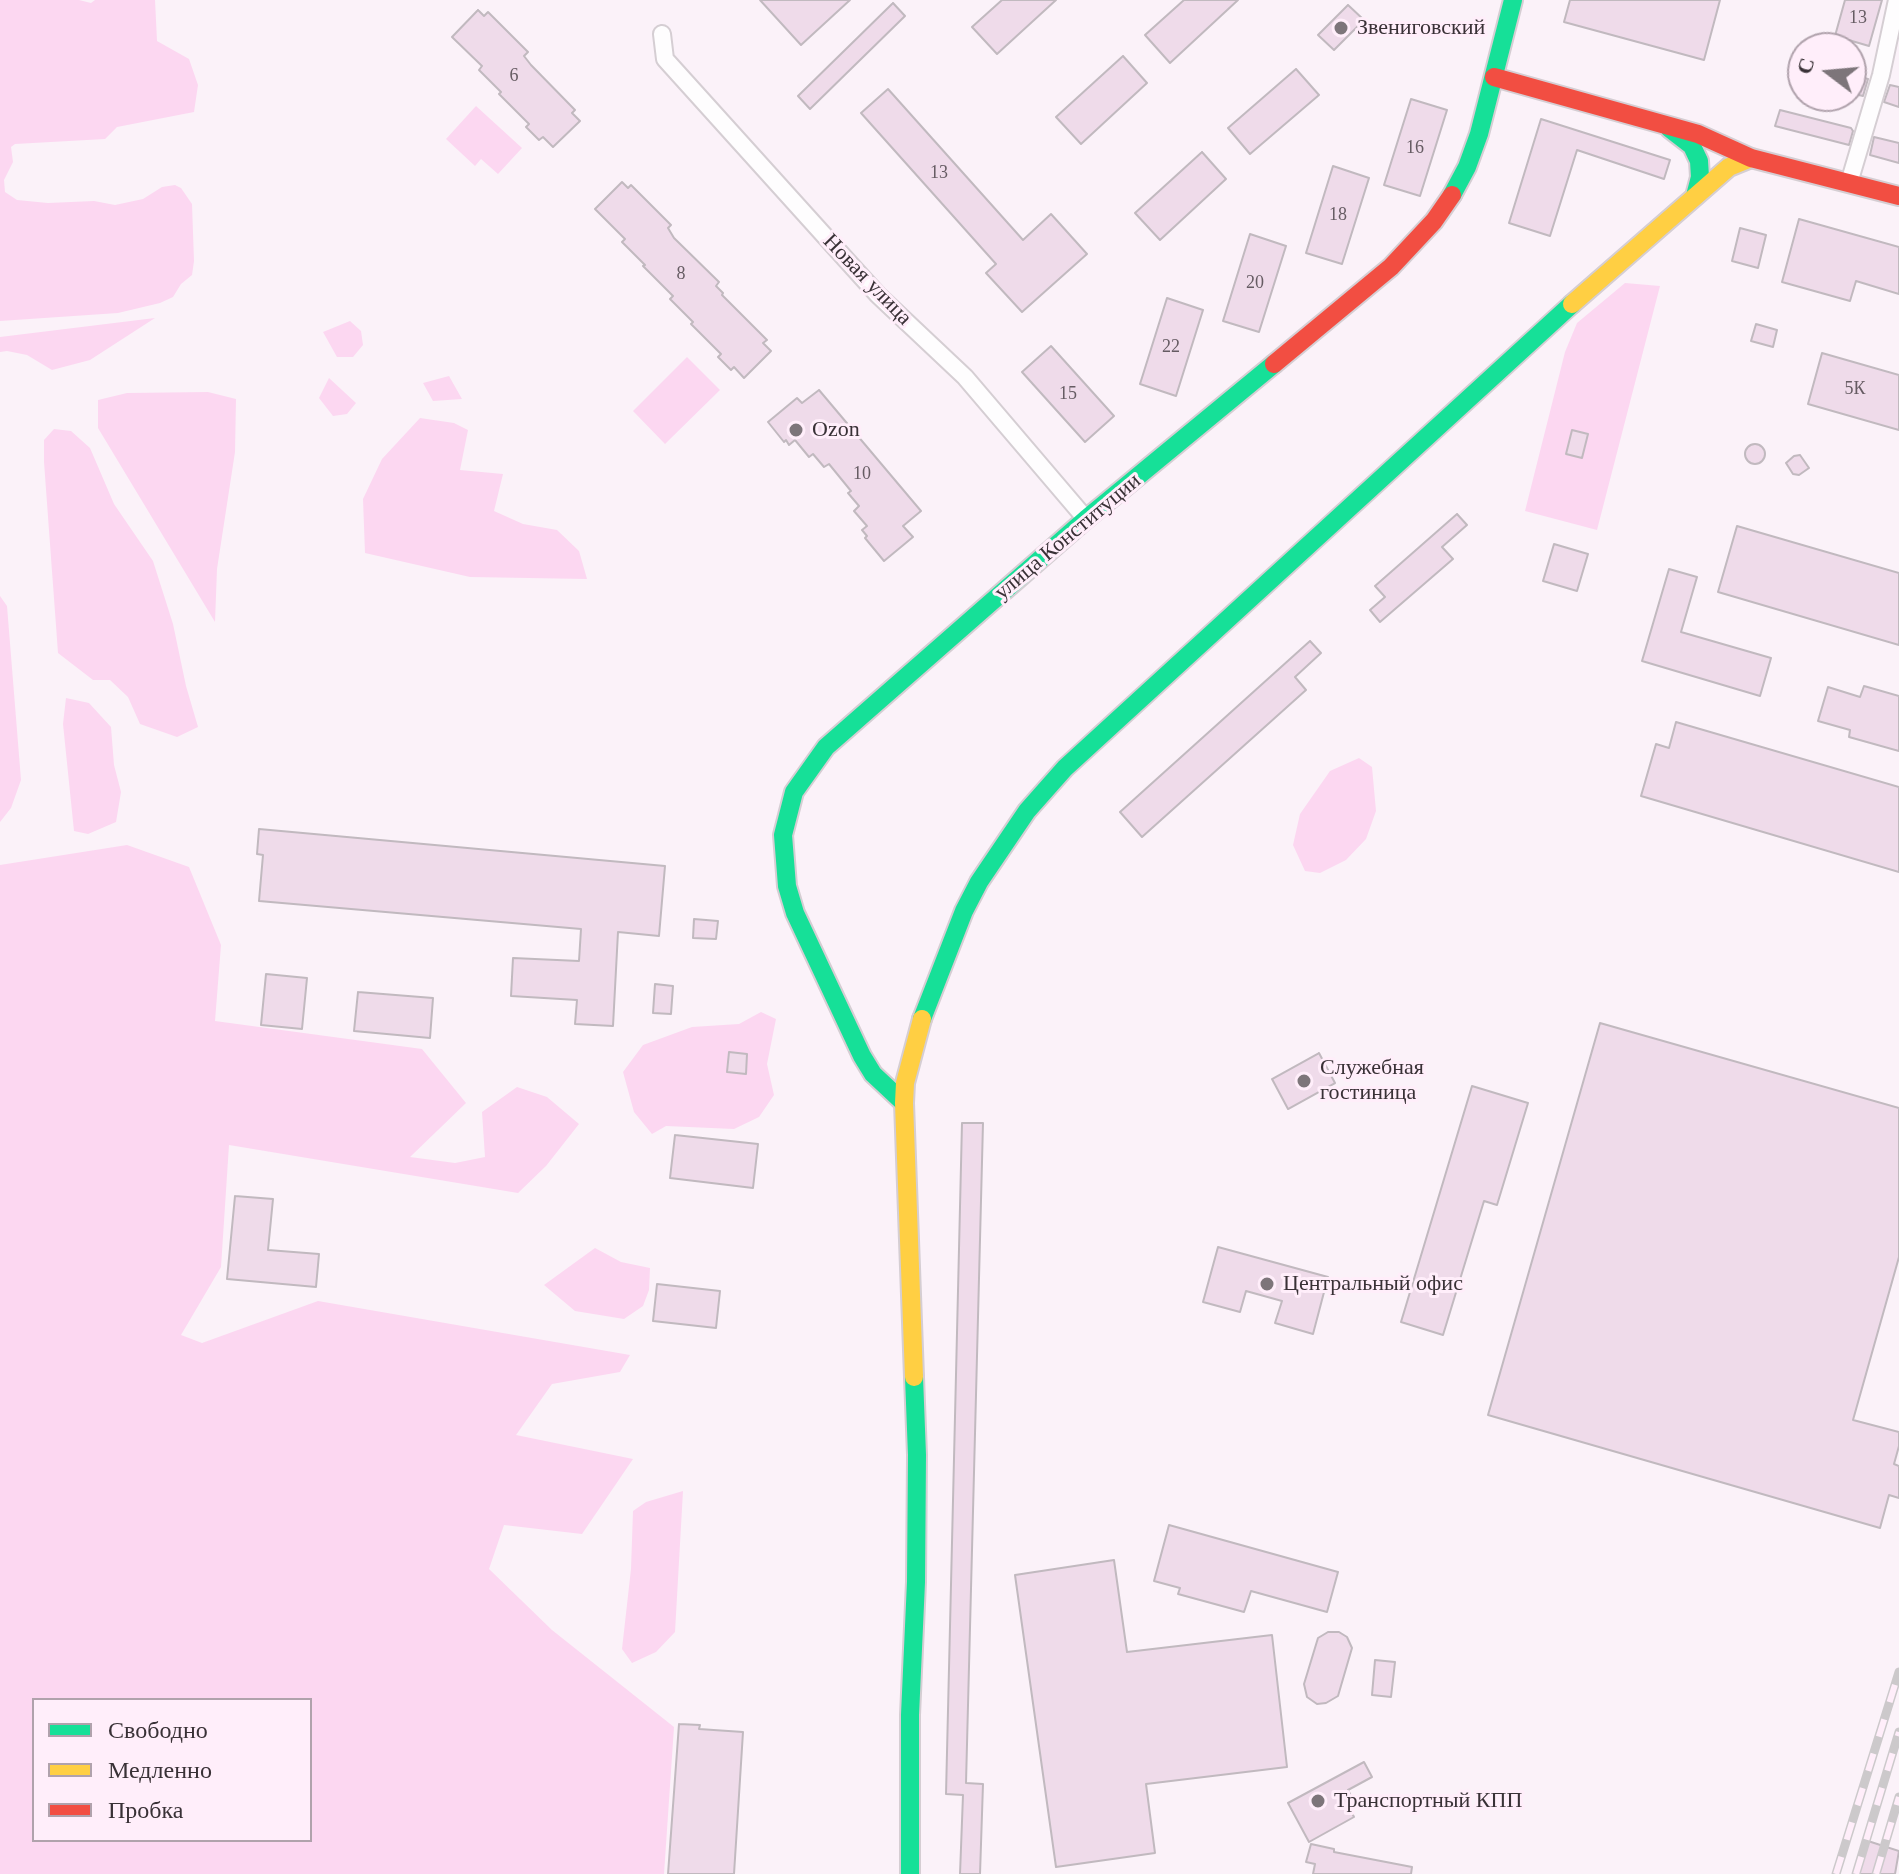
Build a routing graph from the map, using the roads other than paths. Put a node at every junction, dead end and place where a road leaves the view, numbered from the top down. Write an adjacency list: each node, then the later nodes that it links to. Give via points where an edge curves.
1 (1513, 0): 4 (street, улица Конституции)
2 (1897, 0): 7 (street)
3 (662, 34): 10 (street, Новая улица, via 665,59 878,295 965,377)
4 (1494, 77): 5 (street); 10 (street, улица Конституции, via 1467,167 1423,233 1391,267)
5 (1659, 122): 6 (street); 8 (street, via 1692,146 1700,177)
6 (1751, 158): 7 (street); 8 (street, via 1729,167)
7 (1849, 183): 9 (street)
8 (1695, 196): 11 (street, via 1171,670 1035,802 979,882 951,939 916,1033)
9 (1899, 196)
10 (1086, 519): 11 (street, улица Конституции, via 826,747 794,792 783,835 795,913 862,1056)
11 (904, 1103): 12 (street, via 917,1455)
12 (910, 1874)

